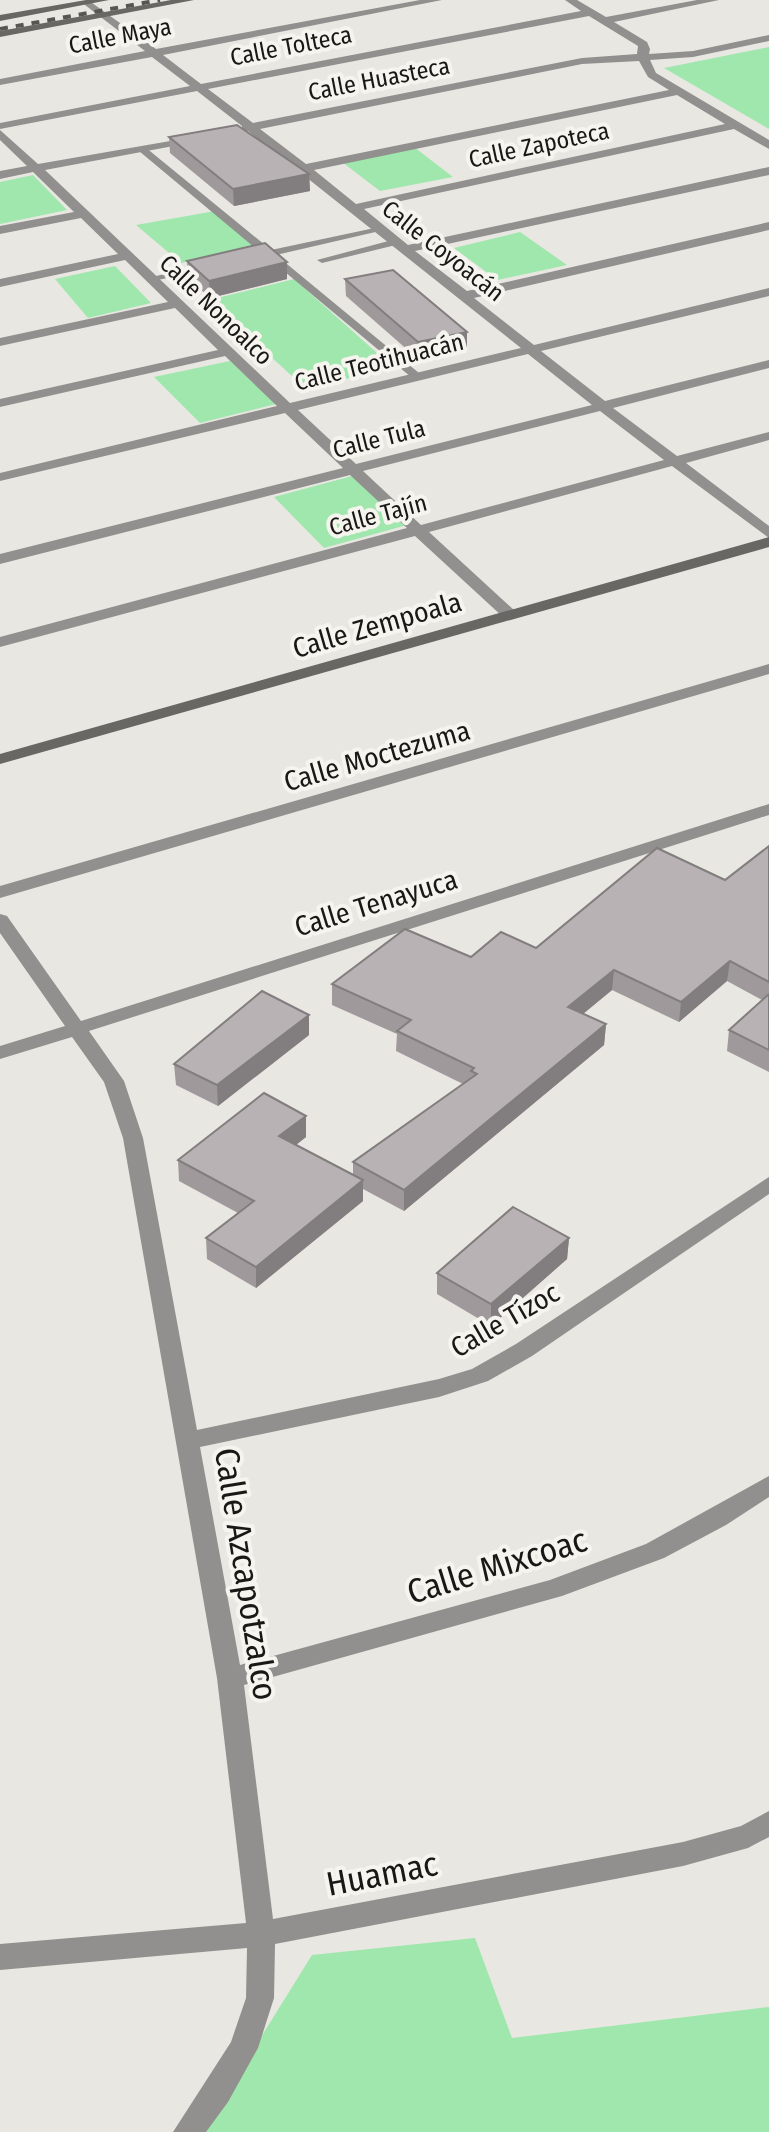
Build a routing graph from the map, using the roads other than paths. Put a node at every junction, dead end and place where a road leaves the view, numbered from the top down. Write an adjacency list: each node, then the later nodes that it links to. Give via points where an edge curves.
1 (104, 0): 6 (street)
2 (189, 0): 8 (street)
3 (437, 0): 13 (street, Calle Maya)
4 (570, 0): 7 (street)
5 (714, 0): 10 (street)
6 (89, 3): 8 (street, Calle Coyoacán); 9 (street)
7 (591, 12): 10 (street); 16 (street, Calle Tolteca)
8 (105, 15): 11 (street); 13 (street, Calle Coyoacán)
9 (0, 18)
10 (606, 20): 14 (street, via 643,44)
11 (0, 34)
12 (769, 38): 14 (street, Calle Huasteca, via 693,54)
13 (150, 52): 15 (street, Calle Maya); 16 (street, Calle Coyoacán)
14 (642, 56): 17 (street, via 652,75); 20 (street, Calle Huasteca, via 582,61)
15 (0, 82)
16 (199, 86): 19 (street, Calle Tolteca); 20 (street, Calle Coyoacán)
17 (680, 91): 18 (street); 27 (street)
18 (735, 125): 24 (street); 30 (street, Calle Zapoteca)
19 (0, 126)
20 (251, 127): 21 (street, Calle Huasteca); 27 (street, Calle Coyoacán)
21 (236, 130)
22 (0, 134): 26 (street, Calle Nonoalco)
23 (205, 136): 25 (street)
24 (769, 145)
25 (142, 149): 26 (street); 36 (lane)
26 (36, 168): 29 (street); 31 (street, Calle Nonoalco)
27 (304, 168): 30 (street, Calle Coyoacán)
28 (769, 171): 35 (street)
29 (0, 175)
30 (353, 208): 33 (street, Calle Coyoacán)
31 (81, 214): 34 (street); 37 (street, Calle Nonoalco)
32 (769, 226): 44 (street)
33 (380, 228): 35 (street, Calle Coyoacán); 36 (lane)
34 (0, 230)
35 (401, 246): 39 (lane); 44 (street, Calle Coyoacán)
36 (270, 254): 38 (lane); 50 (lane)
37 (125, 256): 41 (street, Calle Nonoalco); 42 (street)
38 (257, 257)
39 (322, 260)
40 (219, 265): 41 (lane)
41 (153, 278): 45 (street, Calle Nonoalco)
42 (0, 283)
43 (769, 292): 47 (street, Calle Teotihuacán)
44 (464, 296): 47 (street, Calle Coyoacán)
45 (177, 304): 46 (street); 48 (street, Calle Nonoalco)
46 (0, 342)
47 (529, 348): 50 (street, Calle Teotihuacán); 52 (street, Calle Coyoacán)
48 (226, 352): 51 (street); 53 (street, Calle Nonoalco)
49 (769, 364): 52 (street, Calle Tula)
50 (415, 375): 53 (street, Calle Teotihuacán)
51 (0, 403)
52 (602, 406): 55 (street, Calle Coyoacán); 56 (street, Calle Tula)
53 (287, 408): 56 (street, Calle Nonoalco); 57 (street, Calle Teotihuacán)
54 (769, 436): 55 (street, Calle Tajín)
55 (675, 461): 58 (street, Calle Tajín); 59 (street, Calle Coyoacán)
56 (350, 468): 58 (street, Calle Nonoalco); 61 (street, Calle Tula)
57 (0, 477)
58 (415, 530): 62 (street, Calle Nonoalco); 63 (street, Calle Tajín)
59 (769, 533)
60 (769, 542): 62 (street, Calle Zempoala)
61 (0, 559)
62 (509, 614): 65 (street, Calle Zempoala)
63 (0, 642)
64 (769, 669): 67 (street, Calle Moctezuma)
65 (0, 759)
66 (769, 809): 69 (street, Calle Tenayuca)
67 (0, 892)
68 (0, 920): 69 (street, Calle Azcapotzalco)
69 (74, 1027): 70 (street, Calle Tenayuca); 72 (street, Calle Azcapotzalco, via 114,1081 133,1138)
70 (0, 1053)
71 (763, 1196): 72 (street, Calle Tízoc, via 480,1375)
72 (190, 1440): 74 (street, Calle Azcapotzalco)
73 (769, 1485): 74 (street, Calle Mixcoac, via 655,1551 553,1589)
74 (230, 1678): 76 (street, Calle Azcapotzalco)
75 (769, 1823): 76 (street, Huamac, via 748,1836 683,1854)
76 (261, 1934): 77 (street, Huamac); 78 (street, Calle Azcapotzalco, via 260,1998 244,2048)
77 (0, 1957)
78 (188, 2132)

